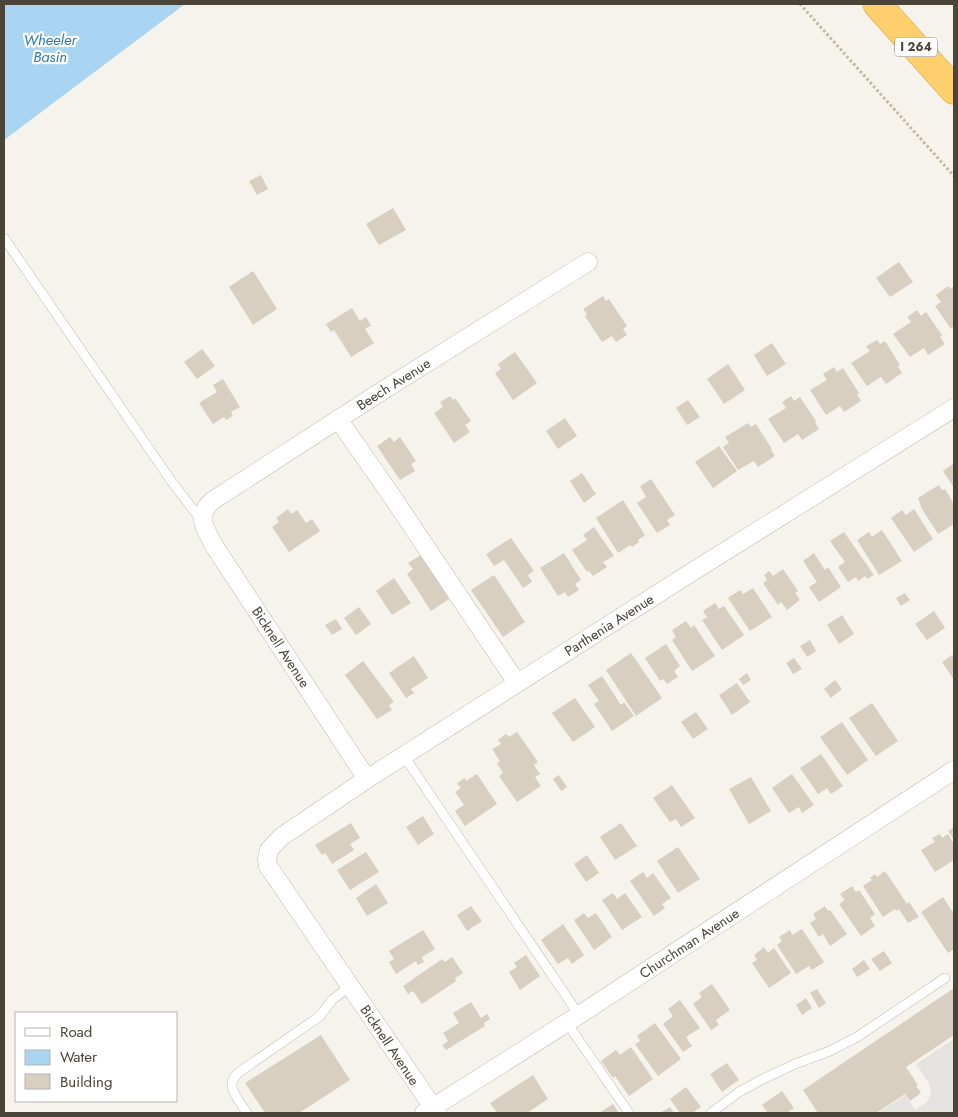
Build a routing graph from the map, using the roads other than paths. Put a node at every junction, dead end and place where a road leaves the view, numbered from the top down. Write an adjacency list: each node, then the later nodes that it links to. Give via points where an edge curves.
1 (877, 4): 2 (highway, I 264)
2 (954, 90)
3 (4, 238): 7 (lane, via 172,482)
4 (588, 262): 6 (street, Beech Avenue)
5 (954, 408): 8 (street, Parthenia Avenue)
6 (338, 420): 7 (street, Beech Avenue, via 212,501 206,506); 8 (street)
7 (203, 517): 11 (street, Bicknell Avenue, via 213,544)
8 (517, 683): 9 (street, Parthenia Avenue)
9 (404, 756): 11 (street, Parthenia Avenue); 15 (lane)
10 (954, 770): 15 (street, Churchman Avenue)
11 (367, 779): 12 (street, Parthenia Avenue, via 281,837)
12 (269, 850): 14 (street, Bicknell Avenue, via 268,866)
13 (944, 978): 19 (lane, via 858,1037 761,1080)
14 (350, 986): 16 (street, Bicknell Avenue); 17 (lane, via 332,1000 320,1016 238,1073 232,1088)
15 (573, 1019): 16 (street, Churchman Avenue); 18 (lane)
16 (431, 1111)
17 (247, 1113)
18 (629, 1113)
19 (711, 1113)

